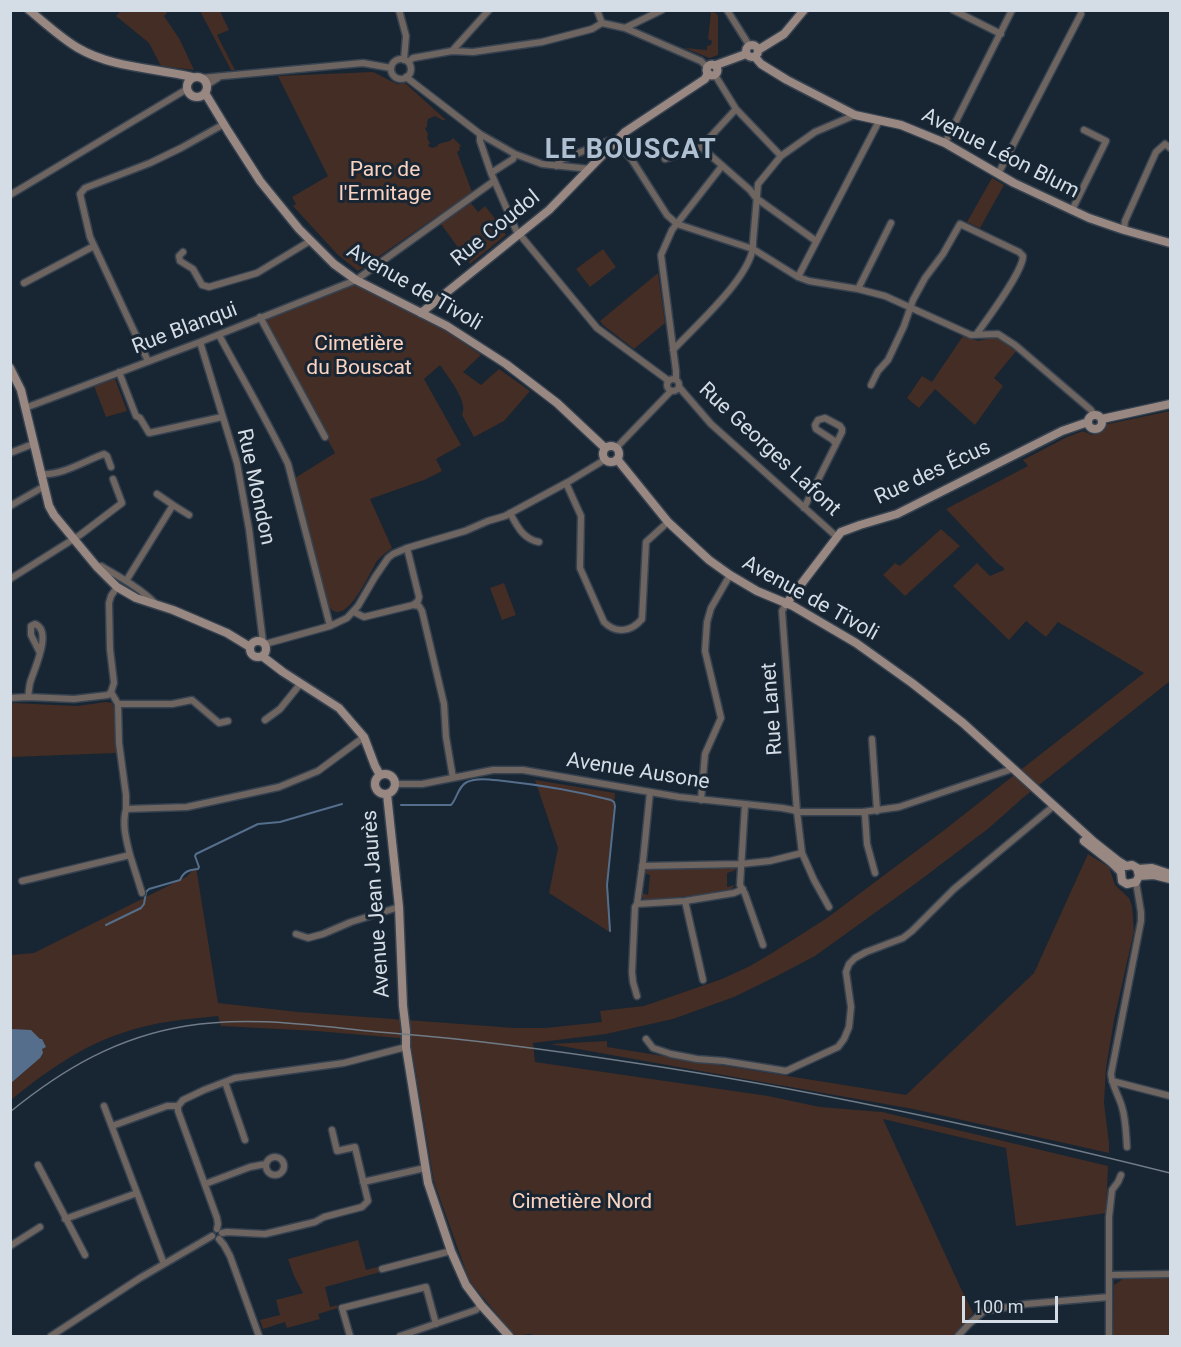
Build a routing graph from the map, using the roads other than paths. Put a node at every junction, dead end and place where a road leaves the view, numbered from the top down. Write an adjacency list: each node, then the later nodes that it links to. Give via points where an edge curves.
1 (29, 10): 20 (street, via 89,53 114,62 176,73)
2 (399, 10): 16 (street, via 406,36)
3 (489, 10): 14 (street)
4 (597, 10): 11 (street)
5 (662, 10): 12 (street)
6 (727, 10): 15 (street)
7 (804, 10): 15 (street, via 784,34)
8 (953, 10): 13 (street)
9 (1012, 10): 13 (street)
10 (1081, 14): 39 (street)
11 (602, 22): 12 (street); 14 (street, via 592,29 542,42 473,52)
12 (625, 28): 18 (street, via 701,61)
13 (1001, 34): 29 (street)
14 (452, 51): 16 (street)
15 (752, 52): 18 (street); 23 (street, Avenue Léon Blum, via 761,64 787,81)
16 (406, 61): 17 (street, via 396,60); 19 (street, via 410,71)
17 (391, 68): 19 (street, via 396,77); 21 (street, via 363,63 225,75)
18 (712, 70): 22 (street); 28 (street, via 705,79)
19 (406, 77): 27 (street)
20 (189, 83): 21 (street, via 198,76); 21 (street, Avenue de Tivoli, via 193,96); 41 (street)
21 (204, 88): 25 (street, Avenue de Tivoli)
22 (736, 109): 30 (street); 33 (street)
23 (855, 115): 24 (street, Avenue Léon Blum); 33 (street, via 815,132)
24 (879, 121): 29 (street, Avenue Léon Blum, via 901,125); 49 (street)
25 (224, 124): 48 (street, Avenue de Tivoli, via 259,179); 51 (street, via 150,163 85,188 80,199)
26 (1084, 129): 43 (street, via 1106,141)
27 (480, 134): 32 (street); 38 (street, Rue Georges Lafont)
28 (616, 141): 35 (street, via 561,160); 37 (street, Rue Coudol); 45 (street)
29 (945, 143): 39 (street, Avenue Léon Blum)
30 (701, 147): 34 (street); 36 (street)
31 (1170, 148): 46 (street, via 1165,144 1156,152)
32 (515, 154): 35 (street); 38 (street)
33 (781, 156): 42 (street, via 758,184)
34 (665, 159)
35 (556, 166): 37 (street)
36 (722, 166): 42 (street); 45 (street)
37 (590, 169): 47 (street, Rue Coudol)
38 (491, 173): 40 (street, Rue Georges Lafont)
39 (998, 174): 43 (street, Avenue Léon Blum)
40 (494, 181): 47 (street, Rue Georges Lafont); 55 (street, Rue Blanqui)
41 (10, 195)
42 (756, 198): 49 (street); 52 (street)
43 (1072, 211): 46 (street, Avenue Léon Blum)
44 (891, 223): 57 (street)
45 (677, 224): 52 (street); 64 (street, via 660,255)
46 (1124, 230): 50 (street, Avenue Léon Blum)
47 (520, 233): 59 (street, Rue Coudol); 68 (street, Rue Georges Lafont, via 597,328)
48 (310, 241): 53 (street, via 257,273 209,287 202,285 193,270 180,261); 55 (street, Avenue de Tivoli)
49 (816, 241): 54 (street)
50 (1170, 243)
51 (94, 246): 56 (street); 65 (street)
52 (753, 249): 54 (street); 64 (street, via 736,283)
53 (183, 252)
54 (798, 277): 57 (street)
55 (356, 280): 59 (street, Avenue de Tivoli); 60 (street, Rue Blanqui)
56 (24, 284)
57 (858, 289): 58 (street)
58 (912, 308): 62 (street); 62 (street, via 925,278 960,224 1023,256 1015,277); 69 (street, via 888,360)
59 (421, 313): 79 (street, Avenue de Tivoli, via 471,340 533,384)
60 (260, 317): 61 (street, Rue Blanqui); 76 (street)
61 (219, 335): 63 (street, Rue Blanqui); 109 (street, via 288,464)
62 (976, 335): 75 (street, via 998,334 1015,345 1091,410)
63 (200, 342): 65 (street, Rue Blanqui); 74 (street, Rue Mondon)
64 (672, 350): 68 (street, via 676,371)
65 (148, 362): 67 (street, Rue Blanqui)
66 (10, 368): 73 (street)
67 (119, 372): 73 (street, Rue Blanqui); 74 (street, via 136,416 149,433)
68 (672, 380): 70 (street, via 679,382); 71 (street, via 667,386)
69 (871, 385)
70 (679, 387): 71 (street); 92 (street, Rue Georges Lafont, via 711,424)
71 (671, 391): 80 (street)
72 (1170, 404): 75 (street, Rue des Écus)
73 (25, 408): 77 (street)
74 (222, 417): 110 (street, Rue Mondon, via 237,463)
75 (1094, 419): 96 (street, Rue des Écus, via 1024,449 905,510 845,530)
76 (325, 437)
77 (33, 444): 81 (street); 85 (street)
78 (835, 444): 78 (street, via 840,426 825,418 818,420 816,429); 92 (street)
79 (605, 448): 80 (street); 82 (street)
80 (616, 448): 83 (street)
81 (10, 453)
82 (606, 459): 83 (street); 87 (street)
83 (617, 459): 95 (street, Avenue de Tivoli)
84 (111, 467): 85 (street, via 104,454)
85 (40, 474): 88 (street)
86 (114, 479): 97 (street, via 122,503)
87 (566, 483): 93 (street); 95 (street, via 581,516 580,568 604,622 617,631 630,629 642,619 646,542)
88 (43, 487): 91 (street); 97 (street, via 51,510)
89 (157, 495): 90 (street)
90 (174, 505): 94 (street); 103 (street)
91 (10, 506)
92 (804, 508): 96 (street, Rue Georges Lafont)
93 (510, 513): 98 (street, via 525,536); 99 (street)
94 (189, 515)
95 (668, 522): 101 (street, Avenue de Tivoli)
96 (837, 537): 106 (street, Rue des Écus)
97 (75, 539): 100 (street); 102 (street)
98 (539, 542)
99 (407, 548): 105 (street, via 419,597); 108 (street, via 388,558)
100 (98, 567): 103 (street); 104 (street)
101 (730, 575): 106 (street, Avenue de Tivoli); 129 (street, via 707,622 705,651 721,718 705,754)
102 (10, 579)
103 (126, 581): 107 (street)
104 (117, 587): 107 (street); 115 (street, via 110,603 114,683)
105 (413, 604): 108 (street, via 364,617); 125 (street, via 422,611 444,704)
106 (786, 604): 123 (street, Avenue de Tivoli, via 875,656 941,705); 134 (street, Rue Lanet, via 782,611)
107 (158, 605): 111 (street, via 227,633)
108 (354, 612): 109 (street)
109 (330, 626): 110 (street)
110 (264, 643): 111 (street, via 255,641); 113 (street)
111 (250, 647): 113 (street, via 254,656)
112 (40, 653): 116 (street)
113 (262, 656): 114 (street)
114 (301, 683): 119 (street, via 280,709); 121 (street, via 339,708)
115 (111, 692): 116 (street, via 74,699); 118 (street)
116 (28, 697): 117 (street)
117 (10, 698)
118 (118, 704): 120 (street, via 192,700 219,723); 131 (street)
119 (265, 720)
120 (228, 721)
121 (364, 737): 124 (street); 131 (street, via 318,771 279,787 187,807)
122 (872, 739): 133 (street)
123 (1011, 770): 132 (street); 132 (street, Avenue de Tivoli, via 1030,792); 133 (street, Avenue Ausone)
124 (380, 775): 126 (street, via 390,775); 128 (street, via 376,787)
125 (453, 778): 126 (street, Avenue Ausone); 127 (street, Avenue Ausone, via 493,770 523,770)
126 (395, 784): 128 (street)
127 (650, 792): 129 (street, Avenue Ausone); 139 (street)
128 (387, 794): 150 (street, Avenue Jean Jaurès)
129 (701, 800): 130 (street, Avenue Ausone)
130 (745, 804): 134 (street, Avenue Ausone); 138 (street)
131 (126, 809): 137 (street, via 123,819)
132 (1053, 809): 140 (street, via 1094,849); 156 (street, via 954,890 903,938 866,952 849,964 849,1027 838,1047 786,1071 671,1054 653,1048)
133 (877, 811): 135 (street, Avenue Ausone)
134 (797, 812): 135 (street, Avenue Ausone); 136 (street, Rue Lanet)
135 (863, 812): 141 (street)
136 (802, 853): 138 (street); 151 (street, Rue Lanet)
137 (130, 855): 145 (street); 147 (street)
138 (741, 864): 139 (street); 146 (street)
139 (642, 866): 149 (street)
140 (1123, 869): 143 (street, via 1132,865); 143 (street, via 1122,881)
141 (875, 873)
142 (1170, 874): 143 (street, via 1152,868)
143 (1136, 878): 144 (street, via 1154,875); 159 (street, via 1141,921 1117,1037)
144 (1170, 879)
145 (22, 881)
146 (743, 889): 148 (street); 153 (street)
147 (142, 893)
148 (685, 901): 149 (street); 154 (street)
149 (637, 904): 155 (street, via 632,972)
150 (399, 907): 152 (street, via 308,938); 157 (street, Avenue Jean Jaurès, via 402,1038)
151 (829, 907)
152 (296, 934)
153 (763, 945)
154 (703, 980)
155 (637, 996)
156 (646, 1039)
157 (406, 1047): 158 (street, via 344,1063); 169 (street, Avenue Jean Jaurès)
158 (225, 1082): 162 (street, via 183,1100); 165 (street)
159 (1112, 1082): 160 (street); 166 (street, via 1122,1106)
160 (1170, 1096)
161 (104, 1106): 163 (street)
162 (178, 1106): 163 (street, via 167,1106); 172 (street)
163 (112, 1126): 173 (street)
164 (332, 1130): 171 (street, via 337,1151 355,1147)
165 (245, 1140)
166 (1127, 1147)
167 (266, 1164): 172 (street)
168 (38, 1165): 174 (street)
169 (425, 1167): 171 (street); 178 (street, Avenue Jean Jaurès)
170 (1120, 1175): 183 (street, via 1112,1190 1109,1217)
171 (363, 1182): 176 (street, via 368,1201 362,1207 265,1234)
172 (205, 1184): 176 (street, via 217,1218)
173 (137, 1193): 174 (street); 180 (street)
174 (65, 1219): 179 (street)
175 (40, 1227): 177 (street)
176 (218, 1234): 180 (street); 188 (street)
177 (10, 1246)
178 (451, 1251): 181 (street); 185 (street, Avenue Jean Jaurès, via 463,1280)
179 (85, 1255)
180 (164, 1264): 187 (street)
181 (382, 1269)
182 (1170, 1274): 183 (street)
183 (1110, 1275): 184 (street)
184 (1109, 1297): 192 (street, via 984,1311); 193 (street)
185 (481, 1305): 186 (street); 191 (street, Avenue Jean Jaurès)
186 (436, 1324): 189 (street, via 426,1287 342,1308); 190 (street)
187 (51, 1336)
188 (259, 1336)
189 (350, 1336)
190 (400, 1336)
191 (509, 1336)
192 (958, 1336)
193 (1109, 1336)

